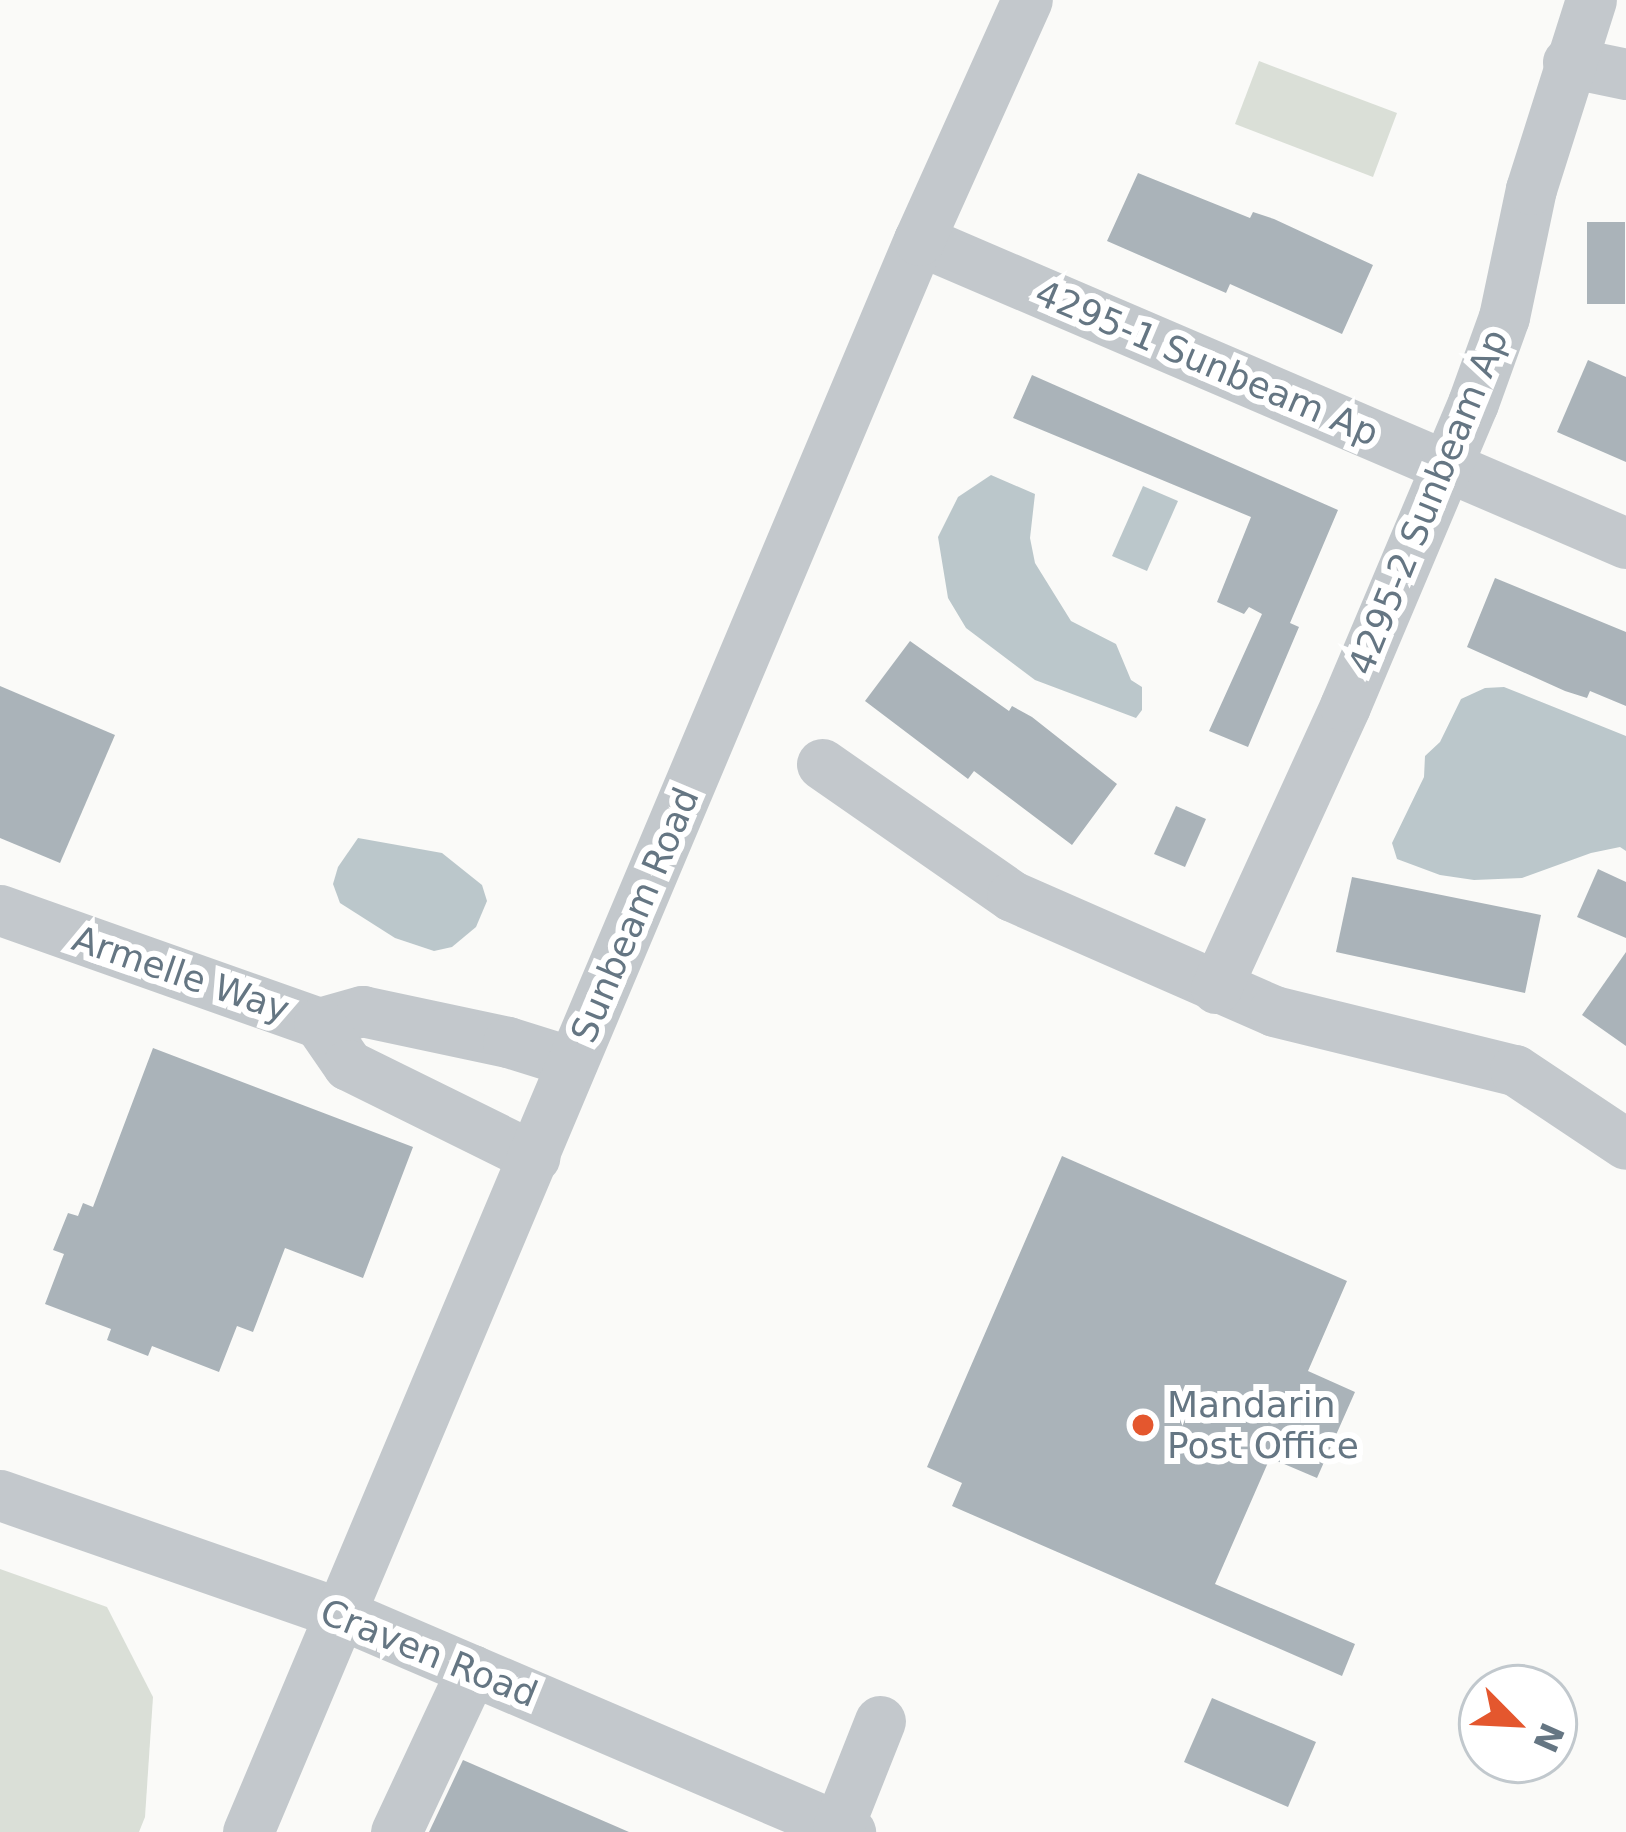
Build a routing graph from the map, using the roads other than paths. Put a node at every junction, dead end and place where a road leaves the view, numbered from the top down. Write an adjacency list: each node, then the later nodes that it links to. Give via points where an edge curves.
1 (1028, 0): 5 (street, Sunbeam Road)
2 (1591, 0): 3 (street, 4295-2 Sunbeam Ap)
3 (1568, 62): 4 (street); 6 (street, 4295-2 Sunbeam Ap, via 1504,317)
4 (1626, 74)
5 (919, 240): 6 (street, 4295-1 Sunbeam Ap); 12 (street, Sunbeam Road)
6 (1445, 466): 7 (street, 4295-1 Sunbeam Ap); 10 (street, 4295-2 Sunbeam Ap)
7 (1626, 543)
8 (822, 764): 10 (street, via 1012,896)
9 (0, 910): 11 (street, Armelle Way)
10 (1216, 988): 13 (street, via 1352,1034 1514,1070)
11 (320, 1023): 12 (street, Armelle Way, via 362,1011); 14 (street, via 348,1065)
12 (572, 1062): 14 (street, Sunbeam Road)
13 (1626, 1144)
14 (534, 1157): 16 (street, Sunbeam Road)
15 (0, 1495): 16 (street, Craven Road)
16 (341, 1614): 17 (street, Craven Road); 20 (street, Sunbeam Road)
17 (472, 1670): 19 (street, Craven Road); 21 (street)
18 (880, 1721): 19 (street)
19 (844, 1830)
20 (248, 1832)
21 (396, 1832)

